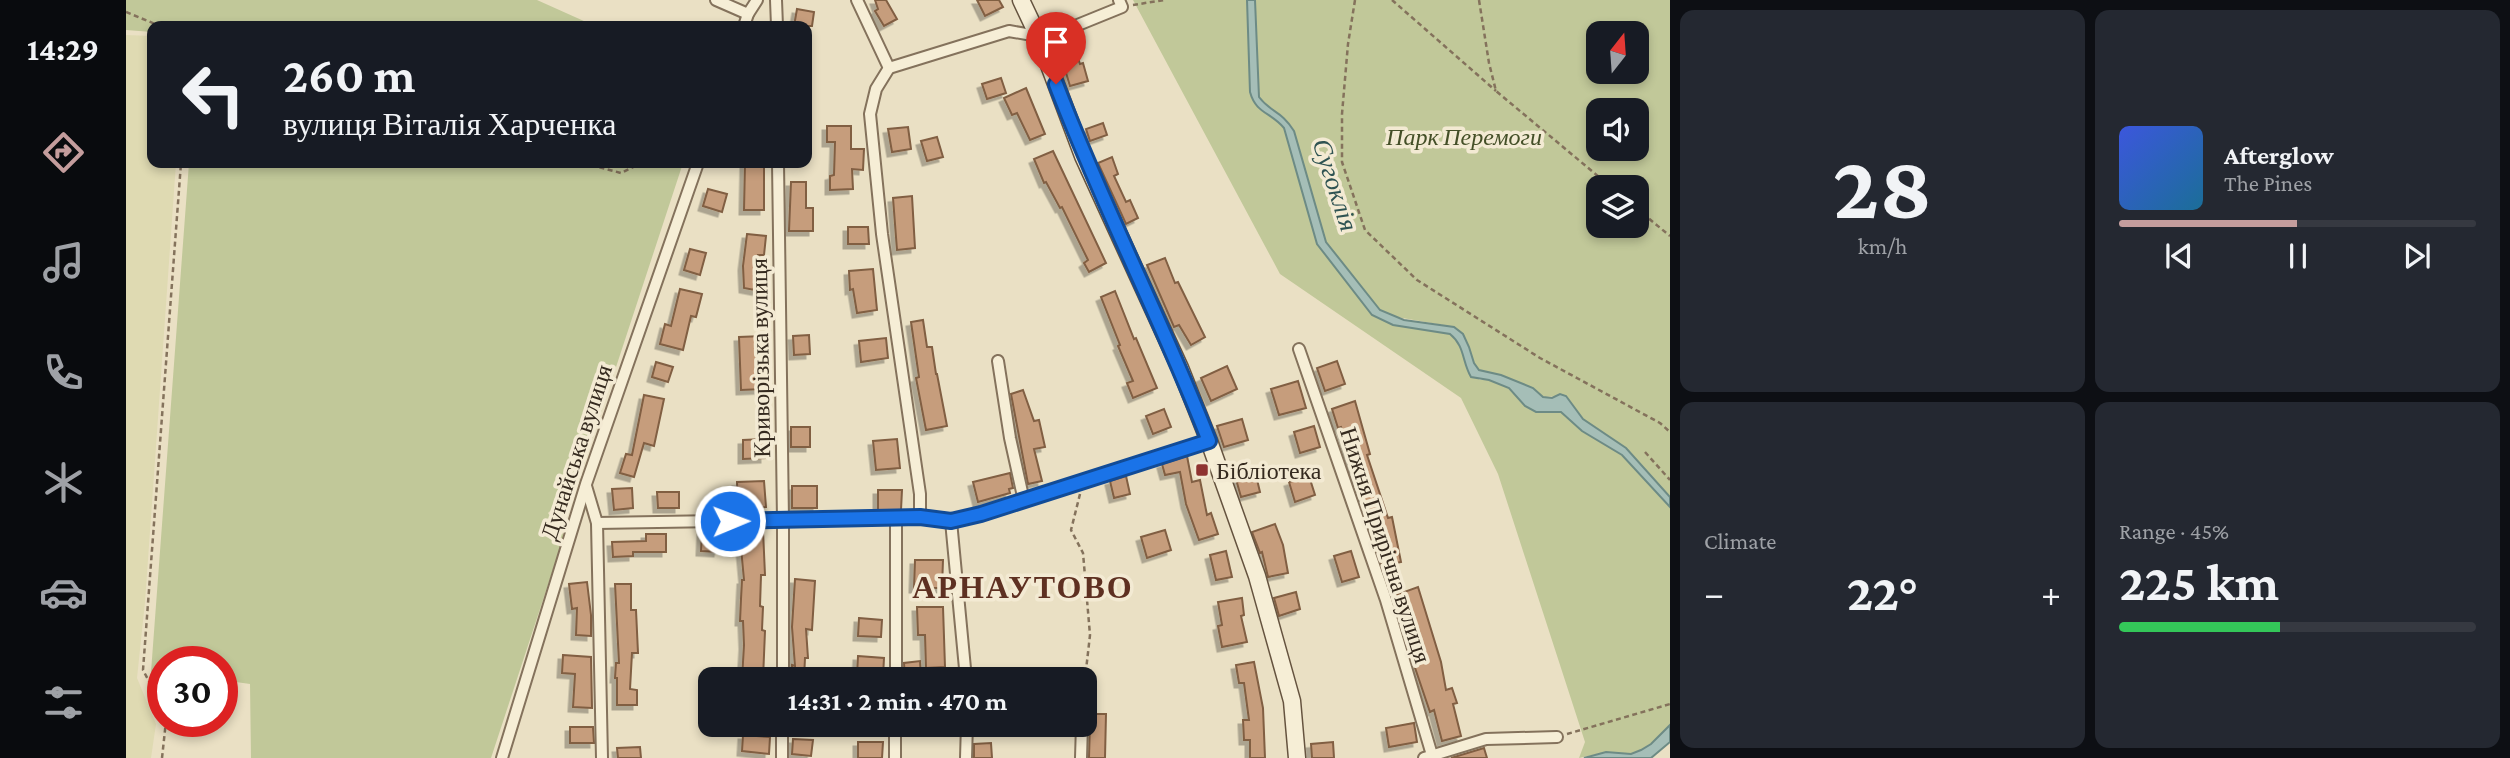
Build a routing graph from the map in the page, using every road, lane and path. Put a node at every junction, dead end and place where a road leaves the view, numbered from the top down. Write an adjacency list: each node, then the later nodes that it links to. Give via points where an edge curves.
1 (716, 0): 12 (street)
2 (757, 0): 12 (street)
3 (776, 0): 15 (street)
4 (857, 0): 17 (street)
5 (1021, 0): 16 (street)
6 (1164, 0): 10 (path)
7 (1355, 0): 29 (path, via 1343,102 1342,162 1365,230 1417,280 1540,358)
8 (1392, 0): 18 (path)
9 (1479, 0): 18 (path)
10 (1121, 4): 16 (street, via 1053,35)
11 (126, 12): 13 (path)
12 (748, 14): 14 (street)
13 (148, 21)
14 (746, 21)
15 (777, 21)
16 (1038, 36): 17 (street, via 1009,31); 30 (street, via 1083,156)
17 (889, 68): 36 (street, via 876,89 870,114)
18 (1496, 91): 24 (path)
19 (181, 168): 45 (path, via 143,670)
20 (602, 168): 21 (path, via 621,173)
21 (631, 168)
22 (696, 168): 34 (street, Дунайська вулиця)
23 (779, 168): 38 (street, Криворізька вулиця)
24 (1597, 175)
25 (1649, 219): 26 (path)
26 (1670, 236)
27 (1299, 349): 53 (street, Нижня Прирічна вулиця, via 1386,600)
28 (998, 361): 35 (street)
29 (1670, 432)
30 (1209, 441): 32 (street); 61 (street, via 1257,576 1292,701)
31 (1645, 452): 33 (path)
32 (1084, 480): 35 (street); 44 (path, via 1070,530 1083,553 1090,635)
33 (1670, 480)
34 (586, 484): 40 (street); 55 (street, Дунайська вулиця)
35 (1024, 501): 39 (street)
36 (920, 517): 37 (street); 39 (street)
37 (896, 519): 38 (street); 42 (street)
38 (783, 520): 40 (street); 41 (street, Криворізька вулиця)
39 (951, 521): 43 (street)
40 (597, 523): 56 (street)
41 (783, 667)
42 (895, 667)
43 (965, 667)
44 (1086, 667)
45 (147, 678)
46 (1670, 704): 52 (path)
47 (164, 737): 54 (path)
48 (782, 737): 57 (street)
49 (895, 737): 58 (street)
50 (967, 737): 59 (street)
51 (1082, 737): 60 (street)
52 (1557, 737): 53 (street, Нижня Прирічна вулиця, via 1486,739)
53 (1428, 757)
54 (162, 758)
55 (502, 758)
56 (603, 758)
57 (782, 758)
58 (895, 758)
59 (966, 758)
60 (1081, 758)
61 (1297, 758)

